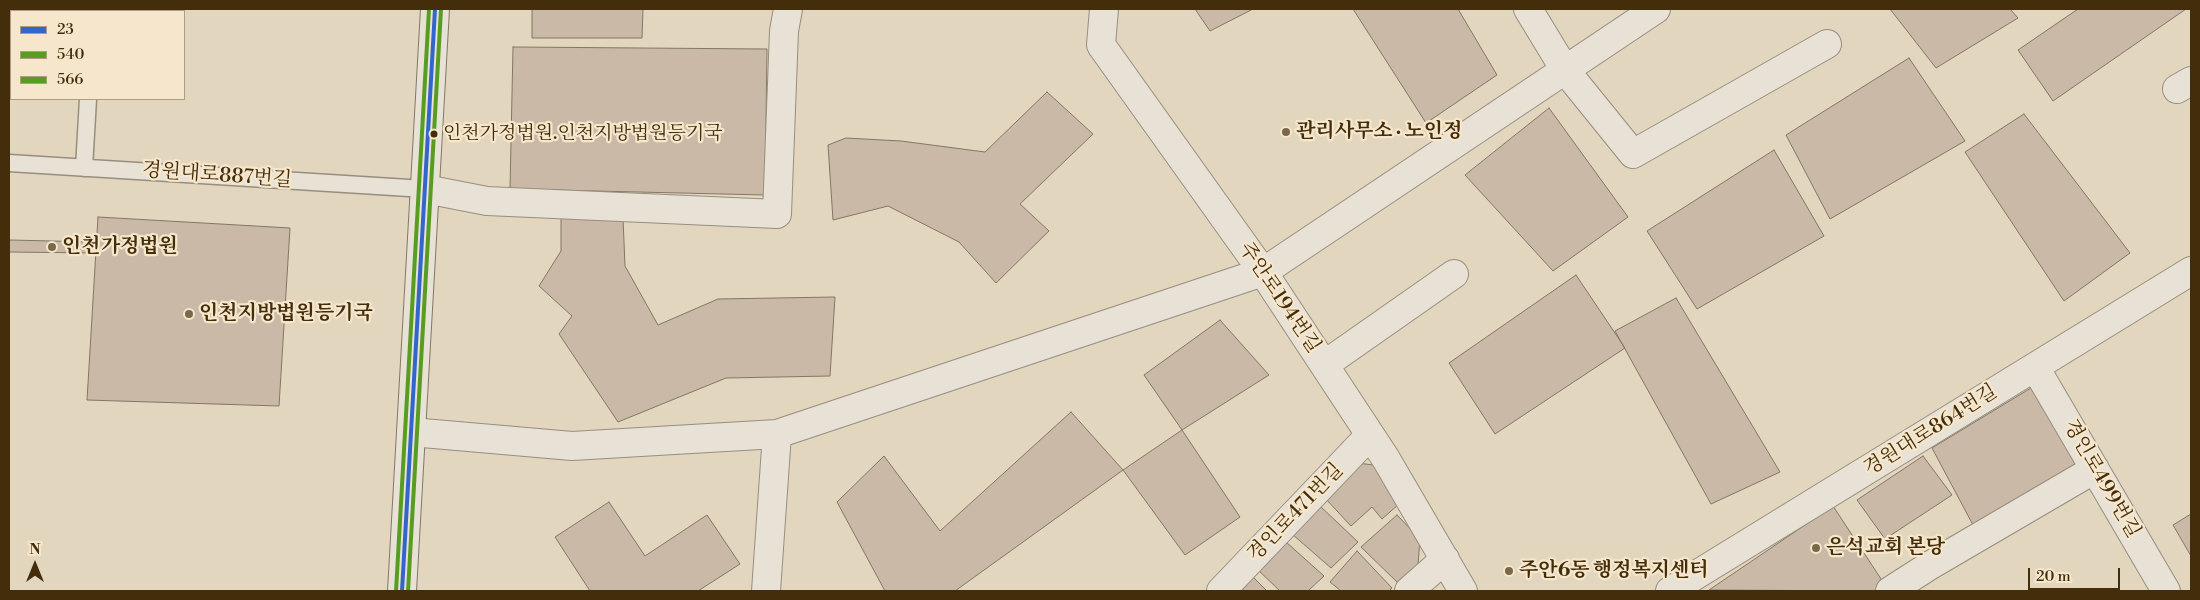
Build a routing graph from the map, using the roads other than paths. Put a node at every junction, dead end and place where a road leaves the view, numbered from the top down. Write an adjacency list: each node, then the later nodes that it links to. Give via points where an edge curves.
1 (435, 9): 11 (street)
2 (1104, 9): 13 (street, 주안로194번길, via 1101,45)
3 (1528, 9): 7 (street)
4 (1656, 9): 7 (street)
5 (786, 20): 11 (street, via 776,214 487,201)
6 (1827, 44): 7 (street, via 1633,154)
7 (1565, 70): 13 (street)
8 (88, 100): 10 (lane)
9 (9, 163): 10 (lane, 경원대로887번길)
10 (84, 168): 11 (lane, 경원대로887번길)
11 (425, 189): 17 (street)
12 (2191, 271): 16 (street, 경원대로864번길)
13 (1263, 272): 15 (street, 주안로194번길); 18 (street)
14 (1454, 274): 15 (street)
15 (1324, 366): 19 (street, 주안로194번길)
16 (2035, 367): 20 (street, 경인로499번길); 27 (street, 경원대로864번길)
17 (411, 432): 18 (street, via 572,446); 22 (street)
18 (776, 434): 23 (street)
19 (1370, 435): 21 (street, 주안로194번길); 24 (street, 경인로471번길)
20 (2095, 469): 28 (street); 29 (street, 경인로499번길)
21 (1445, 559): 25 (street); 26 (street, 주안로194번길)
22 (402, 591)
23 (766, 591)
24 (1221, 591)
25 (1409, 591)
26 (1463, 591)
27 (1670, 591)
28 (1890, 591)
29 (2166, 591)

